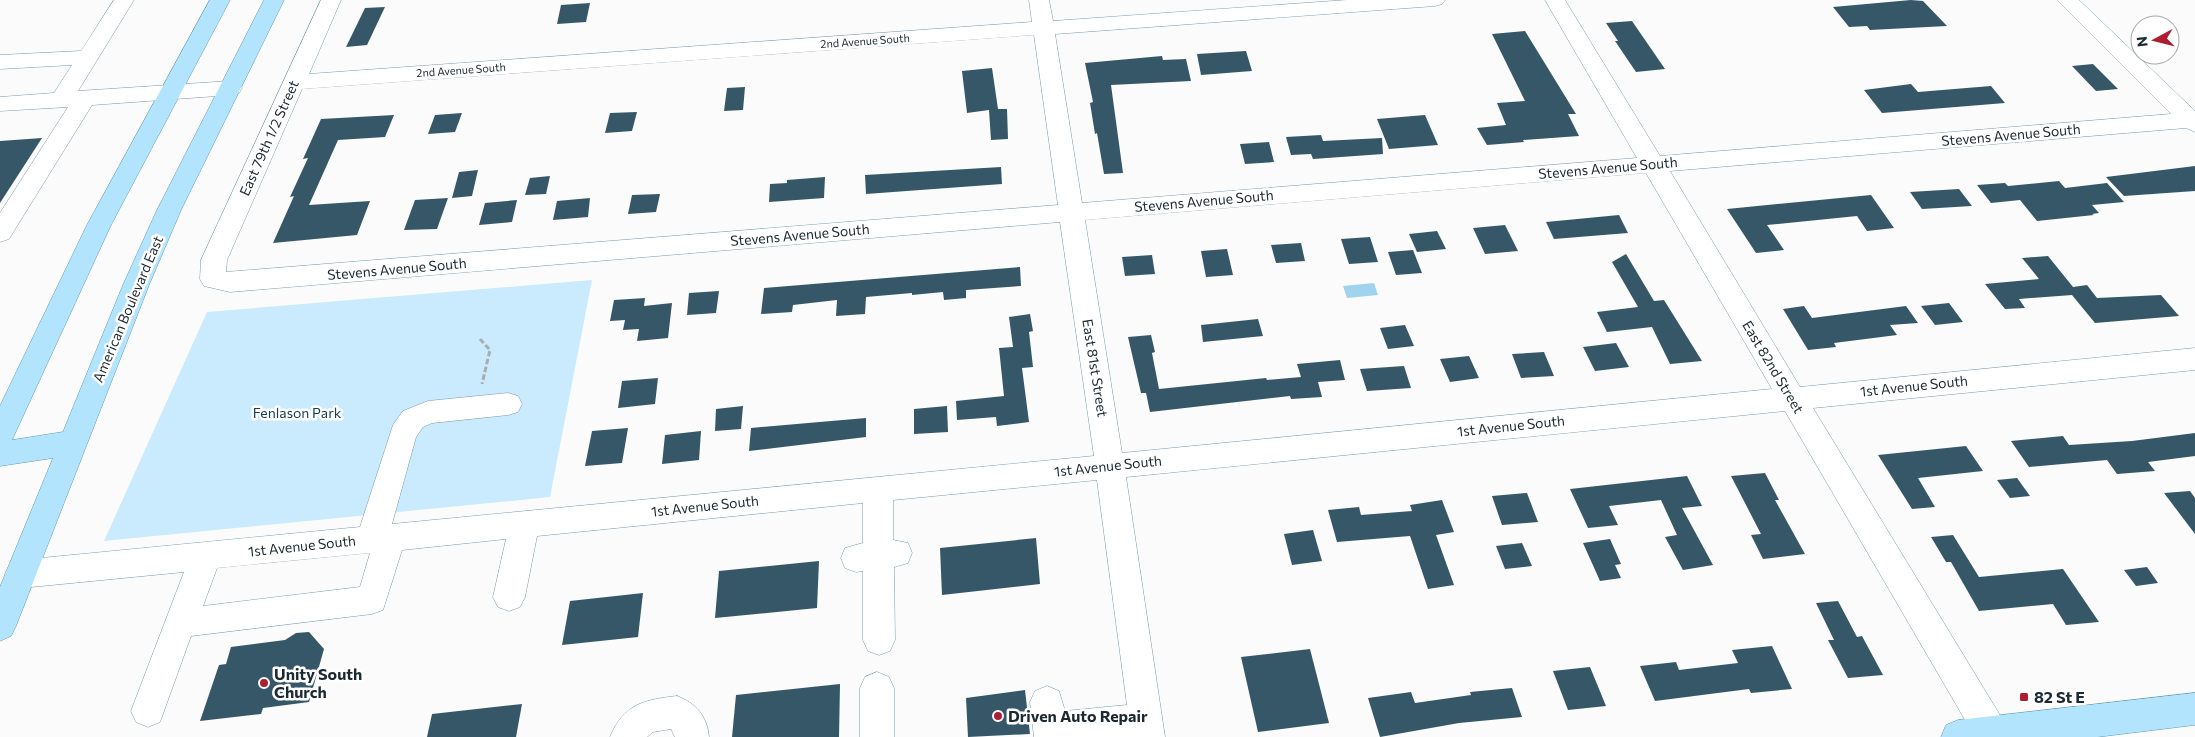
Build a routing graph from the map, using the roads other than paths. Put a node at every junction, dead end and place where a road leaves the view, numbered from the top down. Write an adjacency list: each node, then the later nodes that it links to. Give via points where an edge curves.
1 (124, 0): 10 (street)
2 (220, 0): 14 (main road)
3 (274, 0): 13 (main road, American Boulevard East)
4 (331, 0): 12 (street, East 79th 1/2 Street)
5 (1039, 0): 9 (street, East 81st Street)
6 (1436, 0): 9 (street, 2nd Avenue South)
7 (1555, 0): 19 (street, East 82nd Street)
8 (2067, 0): 18 (street)
9 (1044, 28): 12 (street, 2nd Avenue South); 20 (street, East 81st Street)
10 (88, 57): 11 (street); 16 (street)
11 (0, 62)
12 (294, 82): 22 (street, East 79th 1/2 Street, via 214,260)
13 (231, 88): 14 (street); 27 (main road, American Boulevard East, via 166,219)
14 (170, 92): 15 (street); 26 (main road, via 99,225)
15 (86, 98): 16 (street); 21 (street)
16 (61, 100): 17 (street)
17 (0, 104)
18 (2194, 122): 19 (street, Stevens Avenue South)
19 (1653, 164): 20 (street, Stevens Avenue South); 24 (street, East 82nd Street)
20 (1072, 212): 22 (street, Stevens Avenue South, via 230,282); 29 (street, East 81st Street)
21 (0, 233)
22 (213, 279)
23 (2195, 359): 24 (street, 1st Avenue South)
24 (1792, 398): 29 (street, 1st Avenue South); 44 (street, East 82nd Street)
25 (508, 404): 32 (street, via 428,412 413,418 403,433)
26 (0, 436)
27 (71, 443): 28 (main road); 34 (main road, American Boulevard East)
28 (0, 454)
29 (1110, 466): 30 (street, 1st Avenue South); 43 (street, East 81st Street)
30 (878, 489): 31 (street, 1st Avenue South); 38 (street)
31 (524, 524): 32 (street, 1st Avenue South); 35 (street)
32 (381, 538): 33 (street, 1st Avenue South); 36 (street, via 372,600)
33 (206, 556): 34 (street, 1st Avenue South); 36 (street)
34 (21, 574): 37 (main road, American Boulevard East)
35 (509, 597)
36 (180, 623): 41 (street)
37 (0, 626)
38 (878, 641)
39 (877, 688): 47 (street)
40 (2195, 708): 44 (main road)
41 (148, 712)
42 (1049, 723): 43 (street)
43 (1146, 728)
44 (1992, 735): 48 (main road)
45 (627, 737): 46 (street, via 632,726 648,716 677,712 691,726)
46 (692, 737)
47 (877, 737)
48 (1958, 737)

